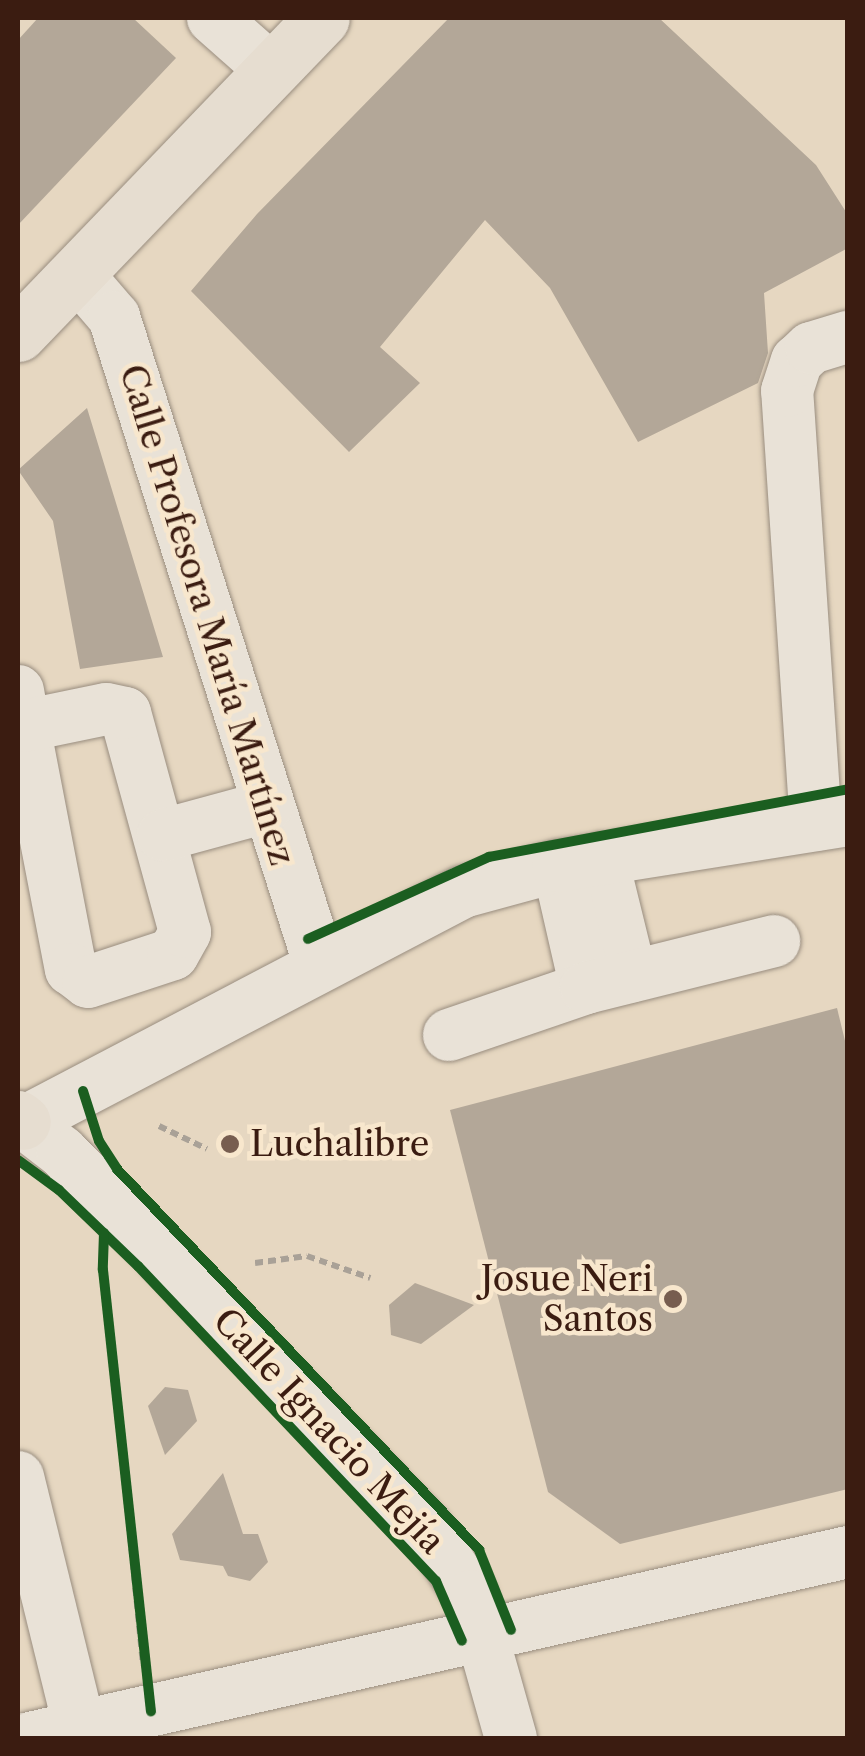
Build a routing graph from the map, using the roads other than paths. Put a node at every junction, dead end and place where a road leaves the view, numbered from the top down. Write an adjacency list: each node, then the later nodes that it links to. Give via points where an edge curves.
1 (212, 18): 2 (street)
2 (294, 36): 3 (main road)
3 (77, 274): 4 (main road); 7 (street, Calle Profesora María Martínez, via 114,317)
4 (18, 334)
5 (848, 337): 8 (street, via 811,348 797,361 786,391)
6 (21, 708): 9 (street, via 125,713); 9 (street, via 78,978 114,977 173,954 181,944 186,932)
7 (266, 807): 9 (street); 12 (street, Calle Profesora María Martínez)
8 (832, 822): 10 (street)
9 (164, 835)
10 (580, 862): 12 (street, via 464,892); 13 (street)
11 (774, 941): 13 (street)
12 (320, 966): 15 (street)
13 (609, 982): 14 (street)
14 (449, 1034)
15 (19, 1122): 18 (street, Calle Ignacio Mejía, via 62,1152 426,1528 461,1576)
16 (18, 1477): 19 (street)
17 (848, 1552): 18 (street)
18 (485, 1636): 19 (street); 21 (street)
19 (81, 1732): 20 (street)
20 (30, 1738)
21 (511, 1738)

